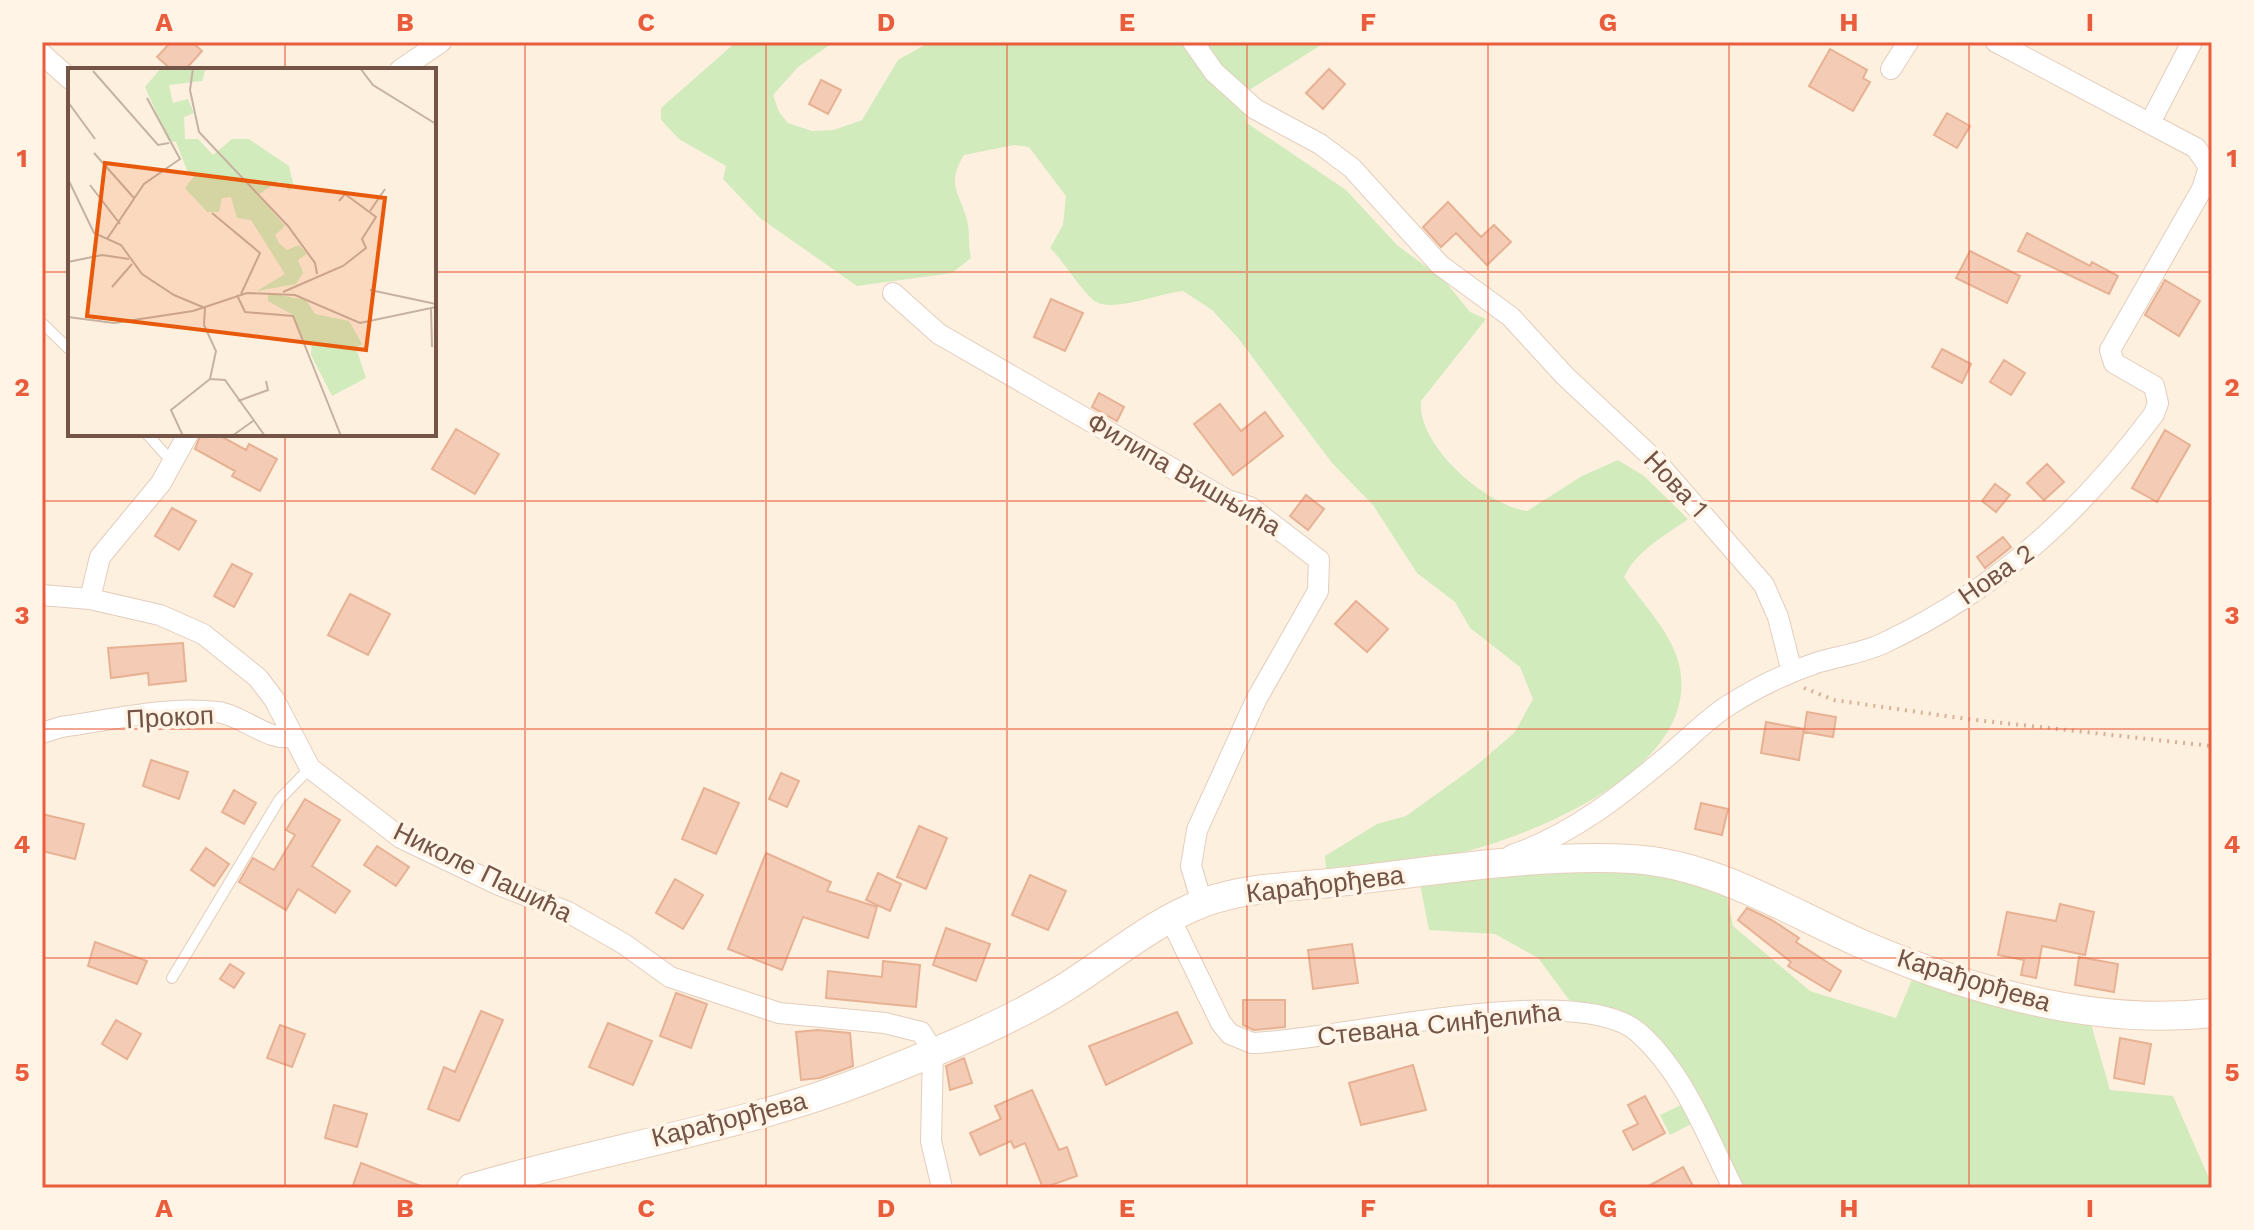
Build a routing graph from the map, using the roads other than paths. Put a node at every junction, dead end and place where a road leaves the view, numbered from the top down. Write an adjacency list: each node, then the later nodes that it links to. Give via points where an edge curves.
1 (441, 42): 7 (street)
2 (1193, 42): 19 (street, Нова 1, via 1214,72 1255,109 1352,168 1440,265 1511,317 1655,460 1764,585)
3 (1908, 42): 8 (street)
4 (1996, 42): 10 (street, Нова 2)
5 (2192, 42): 10 (street)
6 (42, 54): 9 (street)
7 (403, 68)
8 (1891, 69)
9 (68, 77)
10 (2150, 123): 19 (street, Нова 2, via 2196,148 2209,167 2202,189 2110,350 2114,363 2154,386 2154,414 2083,501 2040,544 1990,582 1883,644)
11 (893, 293): 24 (street, Филипа Вишњића, via 939,334 1227,500 1250,507 1319,560 1318,591 1256,700 1197,830 1191,866)
12 (42, 323): 13 (lane)
13 (68, 348)
14 (149, 436): 16 (lane)
15 (187, 436): 16 (street)
16 (174, 464): 18 (street, via 100,557)
17 (42, 595): 18 (street, Николе Пашића)
18 (90, 599): 21 (street, Николе Пашића, via 160,615 203,634 258,678)
19 (1792, 672): 23 (street, Нова 2, via 1718,712 1637,782 1564,834)
20 (42, 733): 21 (street, Прокоп, via 184,711 221,712 280,738)
21 (293, 736): 22 (street, Николе Пашића)
22 (310, 768): 26 (lane, via 272,812); 28 (street, Николе Пашића, via 401,838 568,912 670,977 779,1013 912,1028)
23 (1479, 866): 24 (street, Карађорђева, via 1254,892); 27 (street, Карађорђева, via 1611,859 1658,862 1723,880 1864,945 1982,985 2102,1013)
24 (1202, 903): 25 (street, Карађорђева)
25 (1171, 920): 28 (street, Карађорђева, via 1057,993); 31 (street, Стевана Синђелића, via 1221,1023 1230,1034 1252,1043 1509,1012 1569,1010 1624,1024 1662,1058)
26 (172, 978)
27 (2212, 1013)
28 (933, 1051): 29 (street, Карађорђева, via 801,1102); 30 (street, via 931,1141)
29 (471, 1188)
30 (942, 1188)
31 (1733, 1188)

